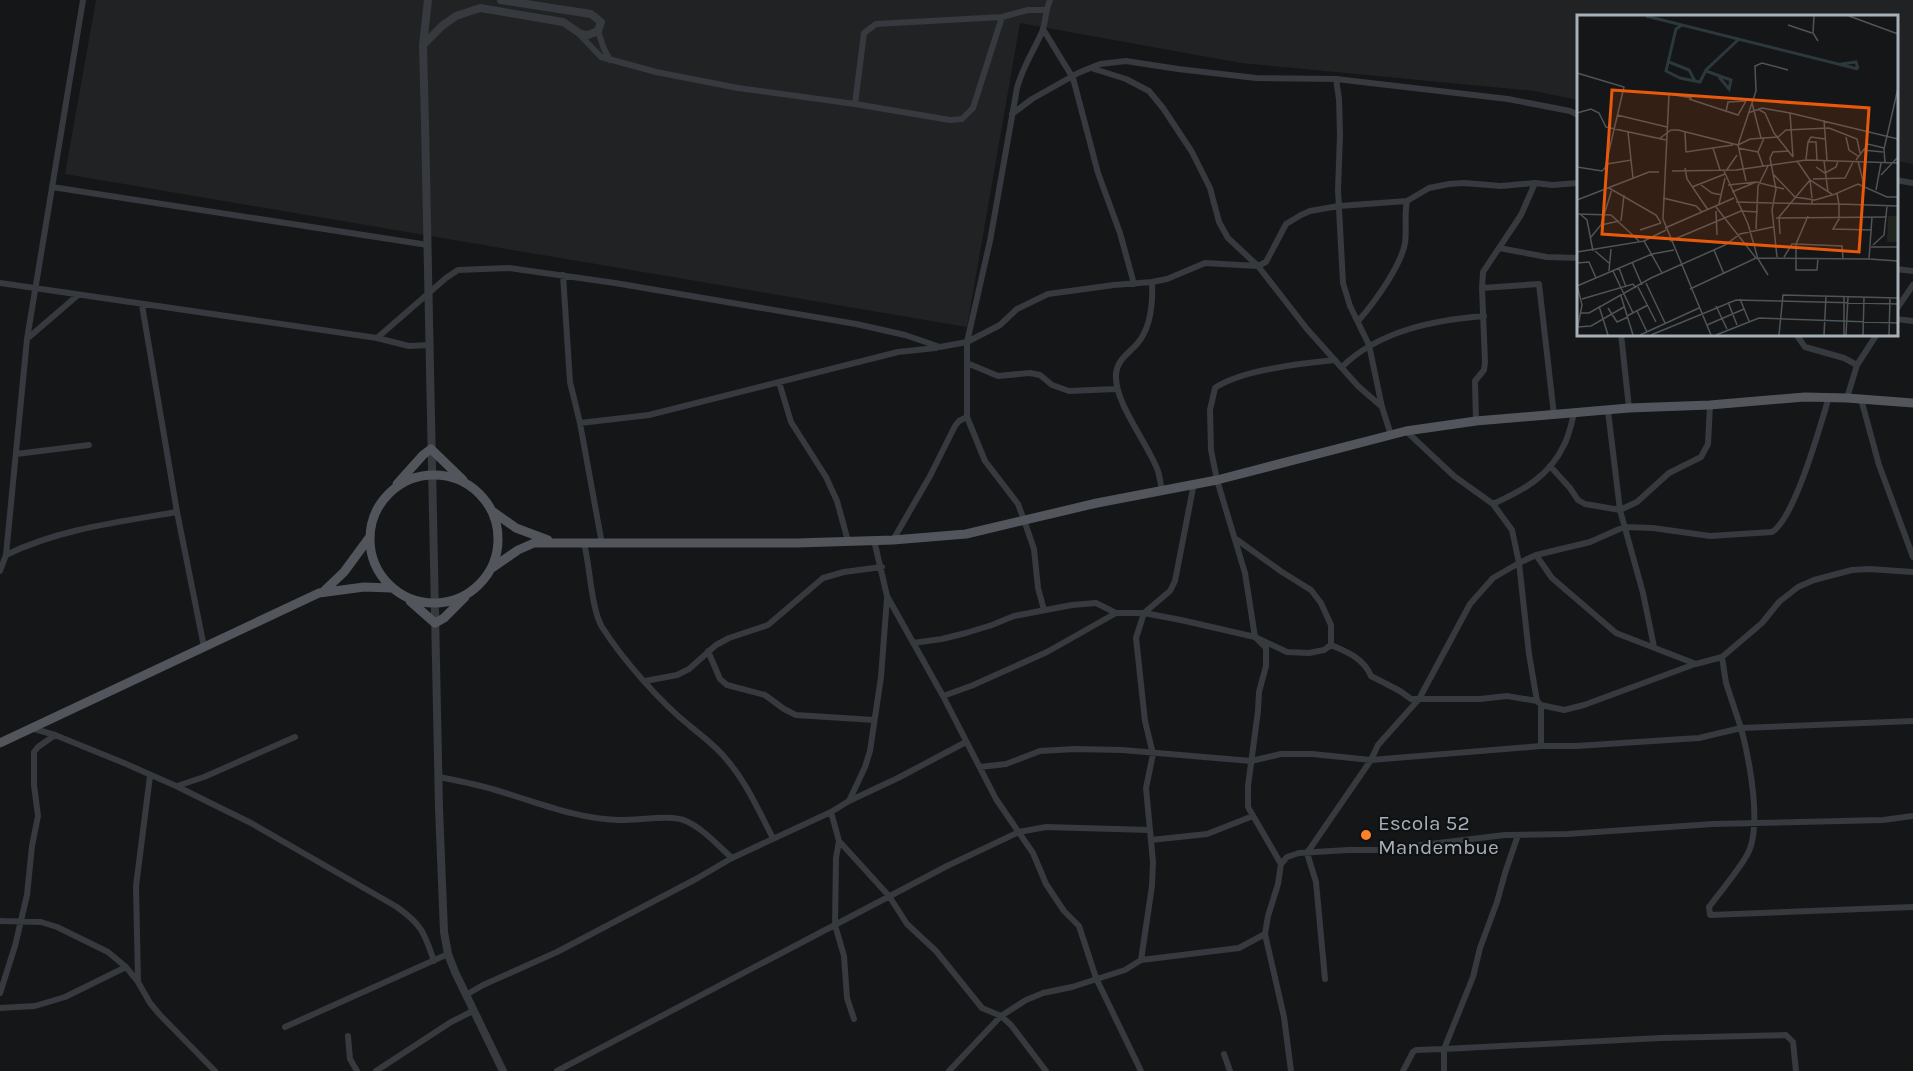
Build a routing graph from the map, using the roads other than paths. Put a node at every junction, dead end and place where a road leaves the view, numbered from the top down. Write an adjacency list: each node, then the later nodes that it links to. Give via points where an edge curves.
1 (83, 0): 22 (street)
2 (428, 0): 10 (street)
3 (501, 0): 9 (street, via 591,14 601,22)
4 (1050, 0): 5 (street)
5 (1045, 10): 6 (street); 7 (street)
6 (1002, 17): 15 (street, via 876,24 869,28 864,33); 15 (street, via 973,108 962,119)
7 (1043, 29): 13 (street); 16 (street, via 1023,67)
8 (575, 30): 9 (street, via 588,35); 10 (street, via 563,22 480,8 456,16); 11 (street, via 598,56)
9 (598, 31): 11 (street)
10 (423, 45): 25 (street)
11 (610, 60): 15 (street, via 738,88)
12 (1091, 68): 13 (street); 14 (street, via 1126,61 1256,78); 28 (street, via 1126,79 1149,92 1191,152 1210,188 1219,222 1228,238)
13 (1073, 78): 16 (street); 34 (street, via 1098,173)
14 (1336, 79): 17 (street, via 1508,99); 24 (street)
15 (855, 104)
16 (1012, 114): 52 (street, via 990,241)
17 (1577, 114)
18 (1898, 180): 21 (street)
19 (1535, 183): 20 (street); 23 (street, via 1449,184 1430,188); 26 (street, via 1521,215)
20 (1577, 183)
21 (1913, 183)
22 (52, 187): 25 (street); 37 (street)
23 (1407, 201): 24 (street); 44 (street, via 1403,252 1384,287)
24 (1339, 206): 28 (street, via 1310,211 1286,224 1266,262); 44 (street, via 1343,283)
25 (428, 245): 38 (street)
26 (1499, 248): 27 (street); 36 (street, via 1483,273)
27 (1577, 258)
28 (1258, 266): 32 (street, via 1205,263); 57 (street)
29 (1898, 269): 30 (street)
30 (1913, 271)
31 (563, 275): 38 (street, via 509,268 458,270); 56 (street, via 856,324 905,334); 75 (street, via 570,382)
32 (1152, 282): 34 (street); 62 (street, via 1150,312 1138,343 1120,360)
33 (0, 283): 37 (street)
34 (1134, 284): 52 (street, via 1048,294)
35 (1913, 285): 41 (street)
36 (1482, 288): 42 (street); 72 (street, via 1539,284)
37 (34, 289): 39 (street); 51 (street)
38 (429, 294): 50 (street); 54 (street)
39 (78, 296): 40 (street); 51 (street)
40 (142, 304): 50 (street); 91 (street)
41 (1898, 307)
42 (1484, 316): 55 (street, via 1426,324); 74 (street, via 1485,370 1475,381)
43 (1898, 319): 45 (street)
44 (1359, 320): 55 (street)
45 (1913, 321)
46 (1621, 336): 69 (street)
47 (1798, 336): 59 (street, via 1805,346)
48 (1870, 336): 53 (street)
49 (1875, 336): 53 (street)
50 (377, 338): 54 (street, via 409,346)
51 (27, 339): 80 (street)
52 (967, 342): 56 (street); 58 (street)
53 (1870, 342): 59 (street)
54 (430, 345): 79 (street)
55 (1370, 345): 60 (street); 68 (street)
56 (940, 347): 61 (street, via 898,352)
57 (1335, 360): 60 (street); 83 (street, via 1272,368 1225,381 1215,388 1209,428)
58 (967, 363): 62 (street, via 998,376 1040,375 1069,391); 73 (street)
59 (1857, 365): 64 (street)
60 (1342, 368): 68 (street)
61 (779, 382): 75 (street, via 649,416); 98 (street, via 791,422 837,501)
62 (1116, 389): 86 (street, via 1157,469)
63 (1829, 397): 64 (main road); 67 (main road); 93 (street, via 1801,485 1779,527 1766,533 1710,536)
64 (1847, 398): 65 (main road)
65 (1861, 399): 66 (main road); 104 (street, via 1879,465)
66 (1913, 403)
67 (1710, 405): 69 (main road); 89 (street, via 1708,444 1701,457 1670,473 1636,502)
68 (1382, 407): 77 (street)
69 (1629, 408): 70 (main road)
70 (1608, 411): 71 (main road); 89 (street)
71 (1574, 414): 72 (main road); 81 (street, via 1564,445)
72 (1554, 415): 74 (main road)
73 (967, 417): 92 (street, via 986,461 1018,504); 97 (street, via 955,426)
74 (1476, 421): 76 (main road)
75 (580, 423): 101 (street)
76 (1406, 431): 77 (main road); 88 (street, via 1454,476)
77 (1391, 435): 83 (main road)
78 (89, 445): 80 (street)
79 (431, 448): 82 (street); 85 (main road); 87 (main road)
80 (16, 454): 102 (street)
81 (1550, 466): 88 (street, via 1535,482); 89 (street, via 1578,500)
82 (432, 475): 85 (main road); 87 (main road, via 401,484); 115 (street)
83 (1217, 480): 84 (main road); 95 (street)
84 (1194, 483): 86 (main road); 118 (street, via 1175,580 1170,591)
85 (467, 484): 90 (main road)
86 (1162, 489): 92 (main road)
87 (388, 494): 94 (main road, via 378,507)
88 (1493, 504): 105 (street, via 1512,530)
89 (1620, 510): 93 (street)
90 (492, 511): 99 (main road, via 516,528); 106 (main road, via 498,529 498,549)
91 (177, 512): 102 (street, via 85,528); 123 (street)
92 (1024, 520): 97 (main road, via 966,534); 116 (street, via 1034,549)
93 (1624, 527): 103 (street, via 1590,542); 124 (street)
94 (369, 538): 110 (main road, via 371,556); 111 (main road, via 344,572)
95 (1236, 539): 120 (street); 122 (street, via 1311,590 1331,625)
96 (874, 540): 97 (main road); 98 (main road); 107 (street)
97 (892, 540)
98 (848, 541): 101 (main road)
99 (553, 542): 100 (main road); 106 (main road, via 534,543)
100 (584, 543): 101 (main road); 128 (street, via 596,613 621,654)
101 (602, 544)
102 (6, 555): 108 (street)
103 (1536, 555): 105 (street); 124 (street, via 1552,578 1616,633)
104 (1913, 557)
105 (1519, 563): 130 (street, via 1492,578 1470,604); 131 (street)
106 (492, 567): 112 (main road)
107 (882, 567): 113 (street); 125 (street, via 823,578 768,625 729,638)
108 (0, 571)
109 (1913, 572): 126 (street, via 1861,570 1833,574 1798,587)
110 (391, 588): 111 (main road); 114 (main road)
111 (323, 592): 123 (main road)
112 (469, 593): 115 (main road); 119 (main road)
113 (887, 596): 121 (street); 132 (street)
114 (405, 597): 115 (main road); 119 (main road)
115 (435, 604): 119 (street)
116 (1044, 610): 117 (street, via 1096,603); 121 (street, via 942,639)
117 (1116, 613): 118 (street); 129 (street, via 1047,652)
118 (1144, 613): 120 (street); 141 (street, via 1137,638 1145,721)
119 (435, 623): 146 (street)
120 (1255, 637): 122 (street, via 1287,652 1309,653); 143 (street, via 1266,648 1266,666 1258,692)
121 (913, 643): 129 (street)
122 (1331, 645): 130 (street, via 1366,664 1371,676 1411,699)
123 (204, 647): 134 (main road)
124 (1654, 647): 127 (street)
125 (708, 651): 128 (street, via 677,675); 132 (street, via 720,679 727,685 765,695 796,715)
126 (1722, 657): 127 (street); 135 (street)
127 (1696, 664): 131 (street, via 1564,710)
128 (645, 681): 156 (street, via 729,761)
129 (943, 696): 138 (street)
130 (1419, 699): 131 (street, via 1507,696); 142 (street, via 1378,745)
131 (1539, 703): 140 (street)
132 (874, 720): 148 (street, via 870,751)
133 (1913, 721): 135 (street)
134 (31, 728): 136 (street); 139 (main road)
135 (1741, 728): 140 (street, via 1699,738); 152 (street, via 1753,788)
136 (55, 735): 145 (street); 164 (street, via 34,753 38,816)
137 (295, 737): 147 (street)
138 (966, 742): 144 (street); 148 (street)
139 (0, 743)
140 (1541, 746): 142 (street)
141 (1153, 754): 143 (street); 144 (street, via 1122,750 1040,751 1006,764); 153 (street, via 1146,788)
142 (1371, 760): 143 (street, via 1281,754); 159 (street)
143 (1251, 761): 150 (street, via 1248,807)
144 (980, 767): 154 (street)
145 (150, 776): 147 (street); 174 (street, via 136,886)
146 (439, 777): 160 (street, via 599,818 685,820); 168 (street)
147 (176, 786): 170 (street, via 251,823 397,907 416,920)
148 (849, 801): 149 (street)
149 (831, 812): 156 (street); 158 (street)
150 (1253, 816): 157 (street, via 1207,834); 161 (street)
151 (1913, 816): 152 (street)
152 (1753, 824): 155 (street); 163 (street, via 1747,855 1709,907 1710,915)
153 (1149, 830): 154 (street, via 1046,827); 157 (street)
154 (1019, 832): 162 (street); 172 (street, via 1046,884 1079,926)
155 (1518, 835): 159 (street, via 1380,850); 183 (street, via 1473,977)
156 (773, 838): 160 (street)
157 (1151, 840): 169 (street, via 1152,886)
158 (839, 841): 162 (street); 166 (street)
159 (1307, 853): 161 (street, via 1287,857); 173 (street, via 1316,882)
160 (732, 858): 176 (street, via 557,952)
161 (1281, 864): 167 (street)
162 (890, 896): 166 (street); 179 (street, via 907,924 936,951 982,1008)
163 (1913, 907)
164 (22, 920): 165 (street); 171 (street, via 57,927 108,952); 175 (street)
165 (0, 921)
166 (835, 925): 180 (street); 189 (street)
167 (1265, 934): 169 (street, via 1239,948); 194 (street, via 1284,1017)
168 (448, 954): 170 (street); 176 (street)
169 (1141, 960): 172 (street, via 1125,970)
170 (434, 961): 181 (street)
171 (126, 968): 174 (street); 177 (street, via 65,997 35,1006)
172 (1096, 978): 179 (street, via 1034,997); 192 (street)
173 (1325, 979)
174 (138, 982): 185 (street, via 155,1009)
175 (0, 993)
176 (466, 995): 178 (street)
177 (0, 1008)
178 (473, 1011): 187 (street); 188 (street)
179 (1001, 1016): 190 (street); 191 (street)
180 (854, 1019)
181 (285, 1027)
182 (348, 1036): 186 (street, via 350,1059)
183 (1444, 1049): 195 (street, via 1416,1050); 196 (street); 197 (street, via 1786,1035 1793,1042)
184 (1224, 1054): 193 (street)
185 (215, 1071)
186 (357, 1071)
187 (376, 1071)
188 (503, 1071)
189 (557, 1071)
190 (949, 1071)
191 (1046, 1071)
192 (1141, 1071)
193 (1230, 1071)
194 (1291, 1071)
195 (1403, 1071)
196 (1444, 1071)
197 (1796, 1071)

